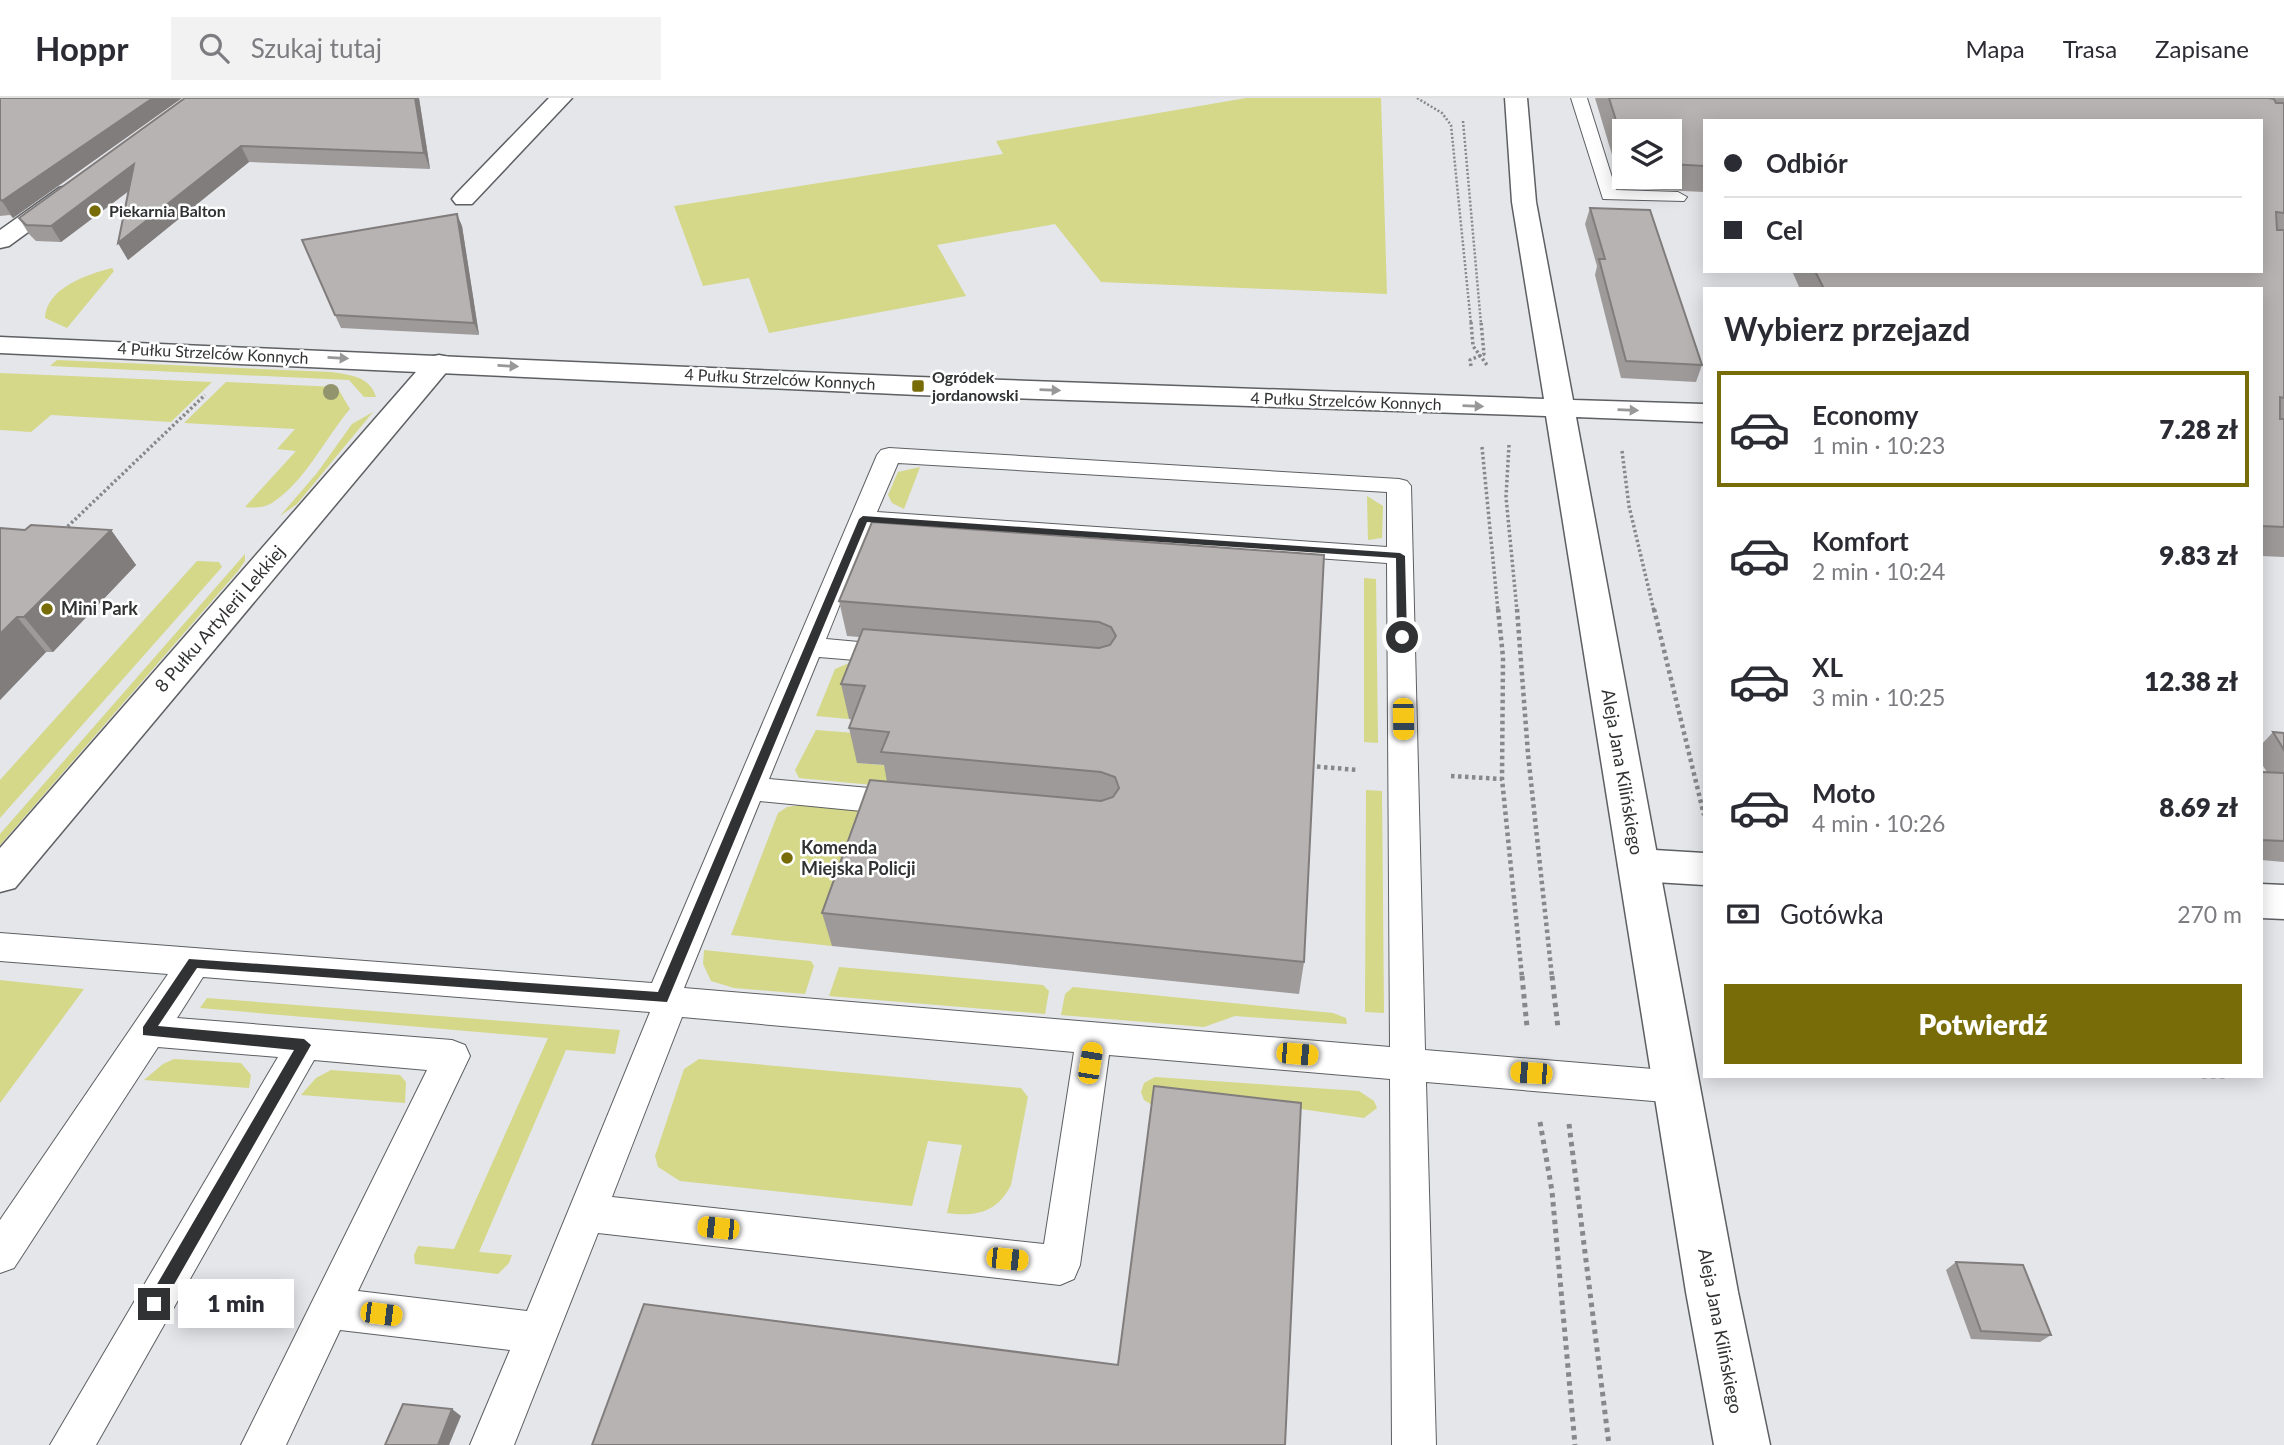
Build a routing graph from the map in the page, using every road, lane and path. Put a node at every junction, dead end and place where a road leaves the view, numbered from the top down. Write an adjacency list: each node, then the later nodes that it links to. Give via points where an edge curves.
1 (561, 98): 8 (street)
2 (1417, 98): 11 (path, via 1442,113 1451,125 1473,346)
3 (1516, 98): 16 (street, Aleja Jana Kilińskiego, via 1523,191)
4 (1579, 98): 7 (lane, via 1609,195)
5 (1463, 121): 11 (path, via 1484,354)
6 (89, 177): 9 (street)
7 (1678, 198)
8 (464, 200)
9 (0, 241)
10 (0, 345): 12 (street, 4 Pułku Strzelców Konnych, one-way to 12)
11 (1479, 356): 13 (path, via 1470,360); 15 (path, via 1499,379)
12 (439, 363): 15 (street, 4 Pułku Strzelców Konnych, one-way to 15, via 918,386); 30 (street, 8 Pułku Artylerii Lekkiej)
13 (1471, 371)
14 (214, 387): 21 (path)
15 (1504, 406): 16 (street, 4 Pułku Strzelców Konnych); 40 (path, via 1511,457 1506,497 1524,676)
16 (1559, 408): 17 (street, 4 Pułku Strzelców Konnych, one-way to 17); 28 (street, Aleja Jana Kilińskiego)
17 (1703, 413)
18 (1481, 440): 40 (path, via 1503,657 1502,779)
19 (1621, 444): 27 (path, via 1629,506)
20 (863, 519): 22 (lane); 22 (lane, via 889,455 1399,486); 23 (lane)
21 (58, 536)
22 (1400, 556): 39 (lane)
23 (809, 647): 24 (lane); 25 (lane)
24 (920, 656)
25 (750, 789): 26 (lane); 35 (lane)
26 (926, 805)
27 (1703, 811)
28 (1638, 865): 29 (street); 41 (street, Aleja Jana Kilińskiego)
29 (1703, 869)
30 (0, 876)
31 (2263, 901): 32 (street)
32 (2284, 902)
33 (0, 947): 34 (lane)
34 (194, 962): 35 (lane); 36 (lane)
35 (667, 999): 37 (lane, via 699,1006); 42 (lane)
36 (148, 1031): 38 (lane); 43 (lane)
37 (1094, 1038): 39 (lane); 42 (lane, via 1059,1265)
38 (304, 1045): 44 (lane, via 452,1056); 46 (lane)
39 (1408, 1064): 40 (lane); 49 (lane)
40 (1547, 1075): 41 (lane); 50 (path, via 1552,1191); 51 (path)
41 (1677, 1087): 52 (street, Aleja Jana Kilińskiego)
42 (586, 1213): 45 (lane)
43 (0, 1254)
44 (329, 1308): 45 (lane); 47 (lane)
45 (538, 1333): 48 (lane)
46 (72, 1445)
47 (263, 1445)
48 (492, 1445)
49 (1414, 1445)
50 (1575, 1445)
51 (1609, 1445)
52 (1742, 1445)

